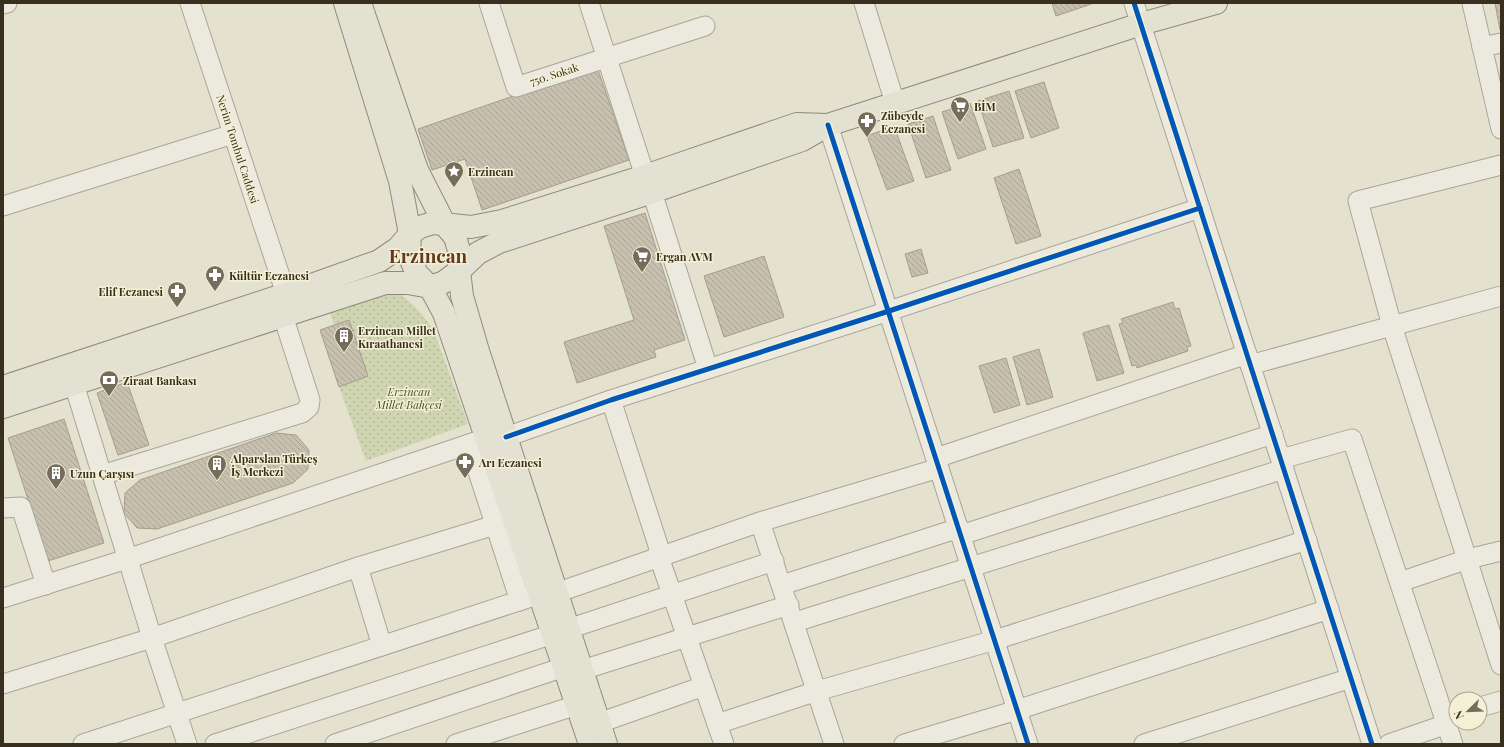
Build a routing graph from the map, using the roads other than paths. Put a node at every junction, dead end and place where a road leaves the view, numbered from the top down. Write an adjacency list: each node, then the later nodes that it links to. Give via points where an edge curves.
1 (7, 3): 11 (street)
2 (190, 3): 20 (street, Nerim Tombul Caddesi)
3 (345, 3): 27 (main road, via 400,181)
4 (360, 3): 26 (main road, via 416,170)
5 (489, 3): 16 (street, 750. Sokak, via 516,86)
6 (589, 3): 16 (street)
7 (864, 3): 17 (street)
8 (1134, 3): 12 (street)
9 (1216, 3): 12 (main road)
10 (1472, 3): 15 (street)
11 (3, 4)
12 (1141, 24): 17 (main road); 25 (street)
13 (705, 26): 16 (street)
14 (1501, 43): 15 (street)
15 (1482, 47): 19 (street)
16 (607, 57): 22 (street)
17 (895, 103): 18 (main road)
18 (828, 125): 22 (main road, via 802,140); 32 (street)
19 (1501, 126)
20 (231, 128): 23 (street); 24 (street); 30 (street, Nerim Tombul Caddesi)
21 (1501, 165): 34 (street, via 1358,201)
22 (649, 184): 26 (main road, via 502,221 471,227); 28 (main road, via 499,242 478,253); 36 (street)
23 (3, 194)
24 (3, 206)
25 (1200, 208): 32 (street); 35 (street)
26 (445, 225): 27 (main road, via 433,223 420,227); 28 (main road, via 455,237 460,254)
27 (410, 234): 29 (main road, via 409,255 417,274); 30 (main road, via 398,248 379,261)
28 (459, 271): 29 (main road, via 444,282); 42 (main road, via 462,296 478,351)
29 (430, 287): 33 (main road, via 385,283); 42 (main road, via 444,313)
30 (286, 294): 38 (main road)
31 (1501, 296): 34 (street)
32 (889, 311): 36 (street); 43 (street)
33 (283, 316): 37 (main road); 45 (street, via 310,400 309,407 302,413)
34 (1392, 326): 35 (street); 54 (street)
35 (1248, 359): 41 (street); 43 (street)
36 (708, 369): 39 (street)
37 (74, 384): 40 (main road); 45 (street)
38 (3, 388)
39 (611, 400): 42 (street); 52 (street, via 658,545)
40 (3, 407)
41 (1273, 434): 44 (street); 49 (street)
42 (487, 440): 48 (street); 53 (street); 61 (main road)
43 (938, 463): 47 (street); 49 (street)
44 (1282, 464): 50 (street); 57 (street); 58 (street, via 1352,439)
45 (102, 475): 53 (street)
46 (3, 508): 59 (street, via 22,507)
47 (760, 522): 52 (street); 55 (street)
48 (495, 525): 56 (street); 64 (street)
49 (960, 531): 57 (street); 60 (street)
50 (1307, 540): 65 (street); 70 (street)
51 (1501, 551): 54 (street)
52 (659, 557): 61 (street); 62 (street)
53 (127, 559): 59 (street); 69 (street)
54 (1468, 559): 58 (street); 72 (street)
55 (774, 561): 60 (street); 62 (street)
56 (358, 567): 69 (street); 71 (street)
57 (971, 567): 66 (street); 70 (street)
58 (1400, 582): 83 (street)
59 (46, 585): 63 (street)
60 (782, 585): 66 (street)
61 (548, 594): 64 (street); 67 (main road)
62 (672, 595): 67 (street); 68 (street)
63 (3, 598)
64 (520, 601): 71 (street)
65 (1329, 609): 74 (street); 81 (street)
66 (792, 614): 68 (street); 77 (street)
67 (561, 631): 73 (main road); 90 (street)
68 (687, 637): 73 (street); 76 (street)
69 (152, 638): 75 (street); 82 (street)
70 (995, 640): 77 (street); 81 (street)
71 (382, 646): 82 (street)
72 (1499, 654)
73 (573, 669): 79 (main road); 85 (main road); 91 (street)
74 (1351, 678): 99 (street); 100 (street)
75 (3, 684)
76 (704, 686): 85 (street); 86 (street)
77 (817, 691): 86 (street); 96 (street)
78 (1501, 701): 80 (street)
79 (577, 705): 92 (street); 93 (main road)
80 (1488, 705)
81 (1017, 710): 97 (street); 98 (street)
82 (177, 714): 88 (street); 89 (street)
83 (1448, 716)
84 (1448, 719): 101 (street)
85 (599, 723): 94 (main road)
86 (717, 724): 95 (street)
87 (1451, 731): 102 (street)
88 (83, 744)
89 (187, 744)
90 (215, 744)
91 (335, 744)
92 (456, 744)
93 (590, 744)
94 (606, 744)
95 (724, 744)
96 (834, 744)
97 (904, 744)
98 (1028, 744)
99 (1144, 744)
100 (1372, 744)
101 (1389, 744)
102 (1453, 744)

